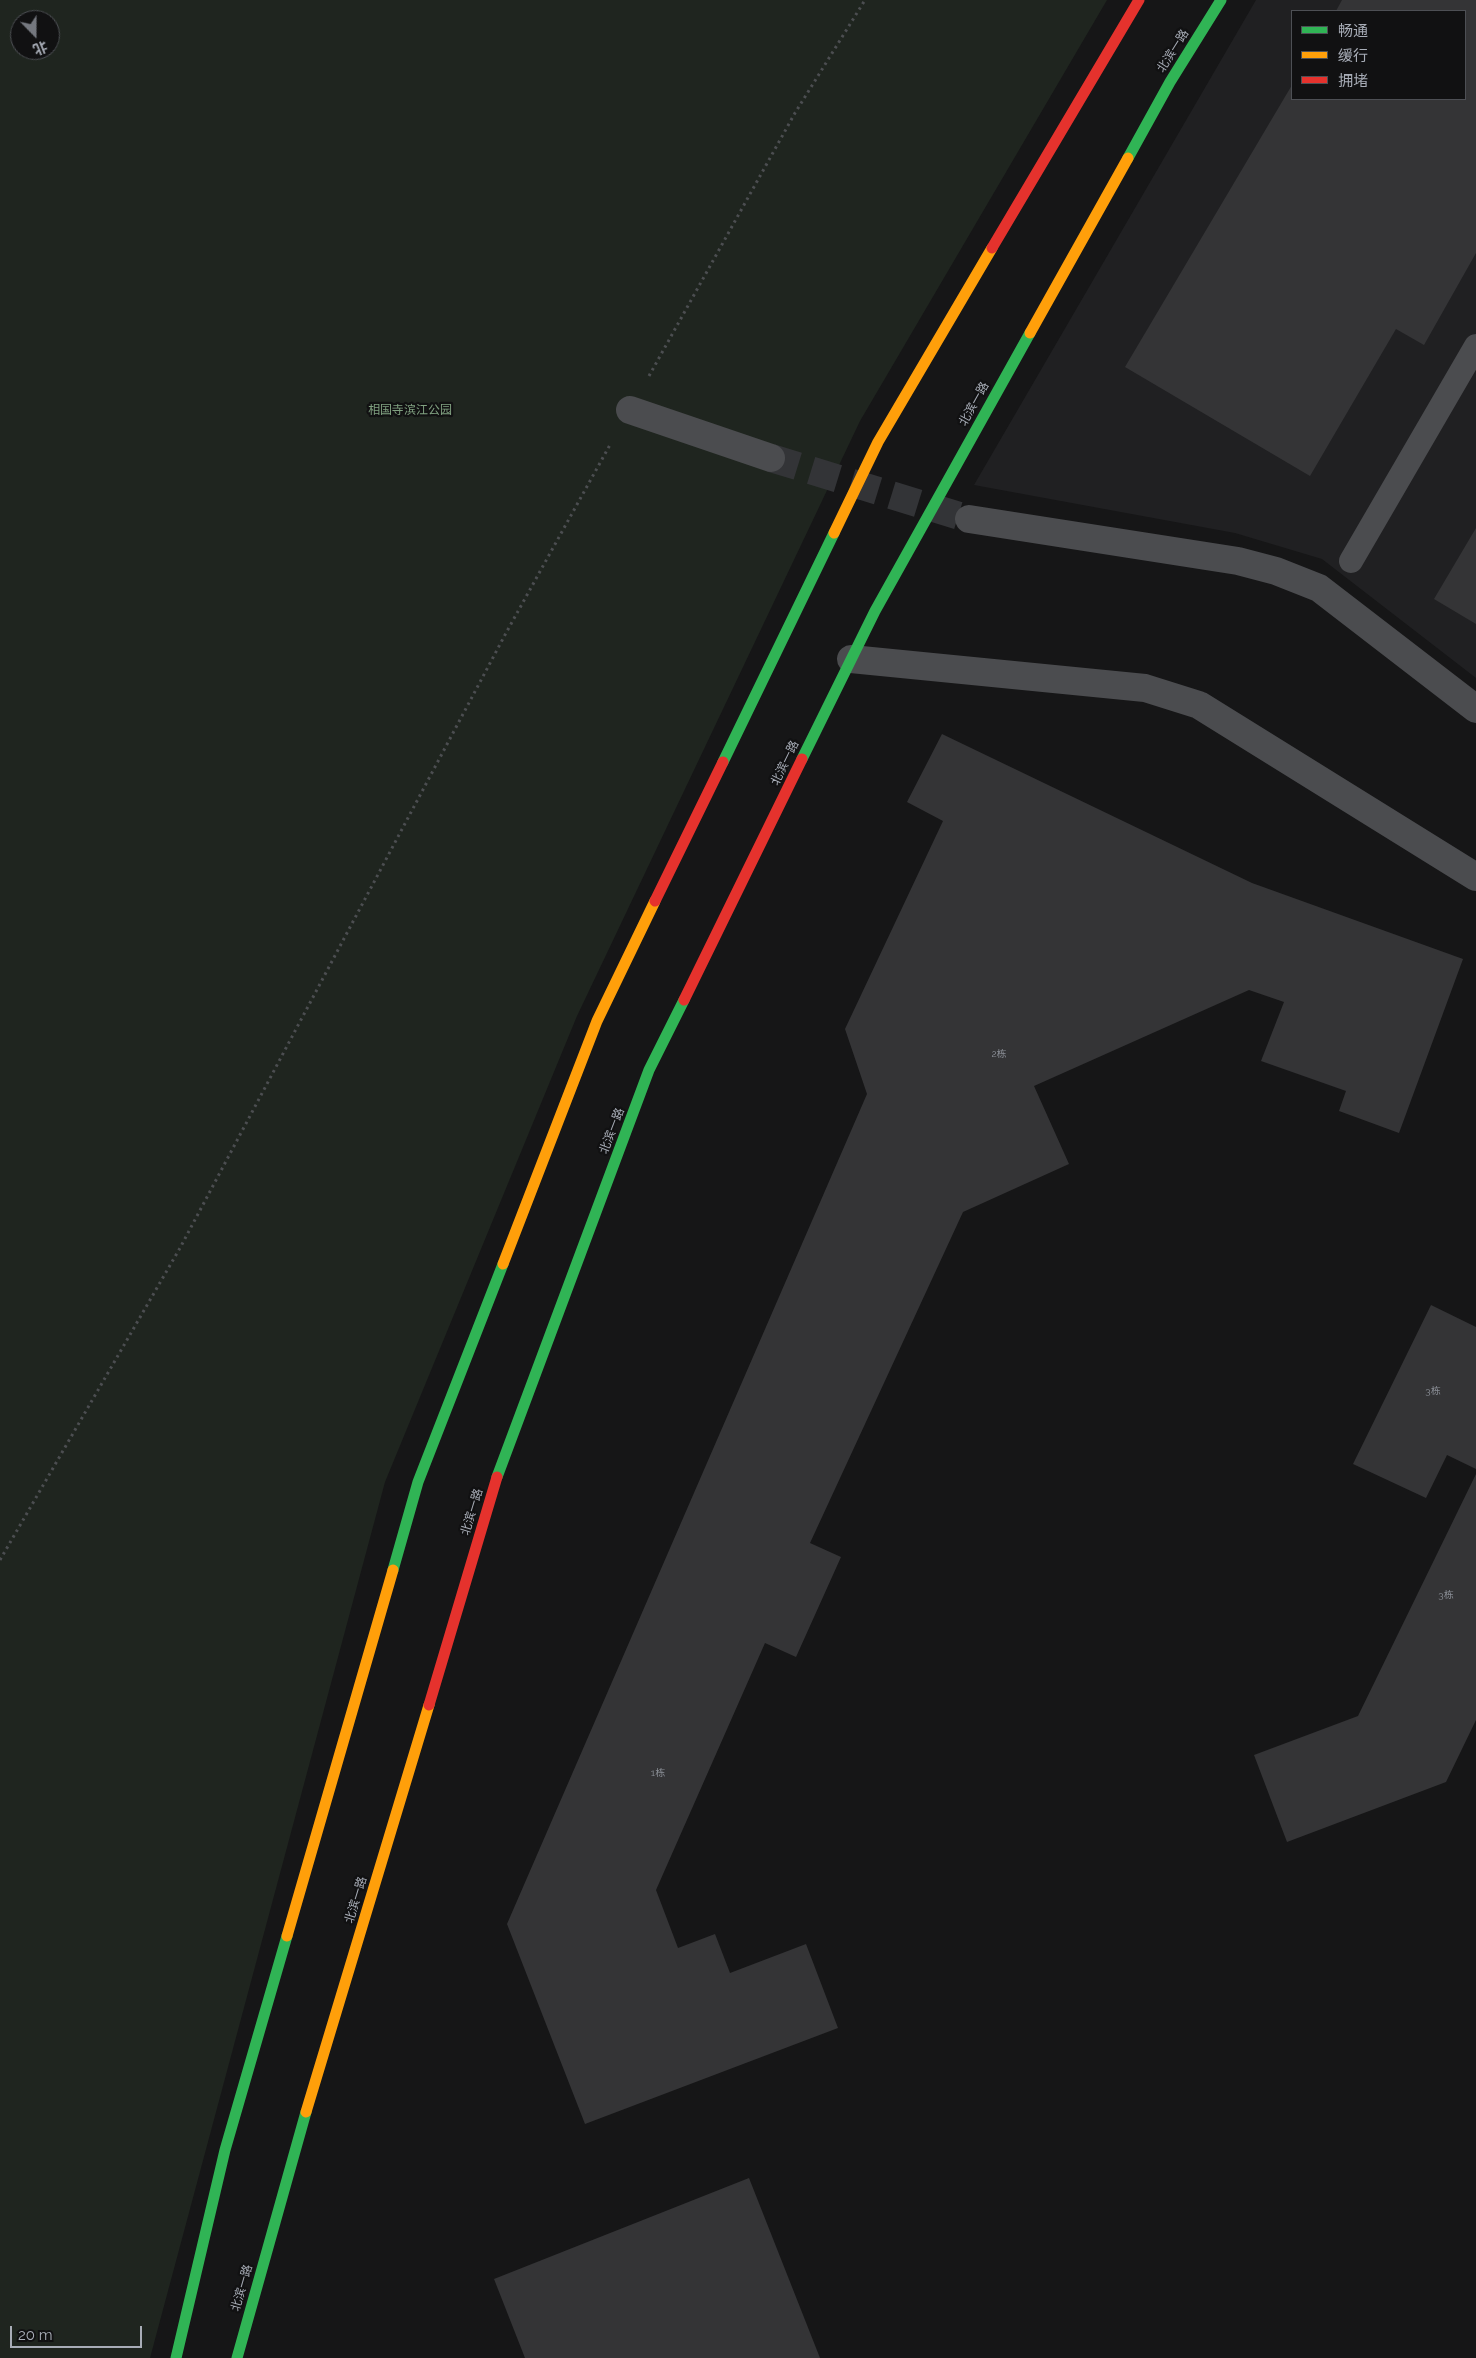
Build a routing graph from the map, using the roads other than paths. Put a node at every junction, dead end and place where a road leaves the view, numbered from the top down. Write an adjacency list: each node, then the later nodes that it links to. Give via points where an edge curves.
1 (1139, 0): 11 (main road, via 878,442 597,1021 418,1482 225,2150)
2 (1220, 0): 8 (main road, 北滨一路, via 1170,82 874,611)
3 (1476, 346): 7 (lane)
4 (630, 410): 5 (street)
5 (771, 458)
6 (969, 520): 9 (street, via 1238,561 1276,571 1319,588)
7 (1351, 561)
8 (851, 660): 10 (street, via 1145,688 1199,705); 12 (main road, 北滨一路, via 649,1070 496,1478)
9 (1476, 709)
10 (1476, 877)
11 (176, 2358)
12 (237, 2358)

